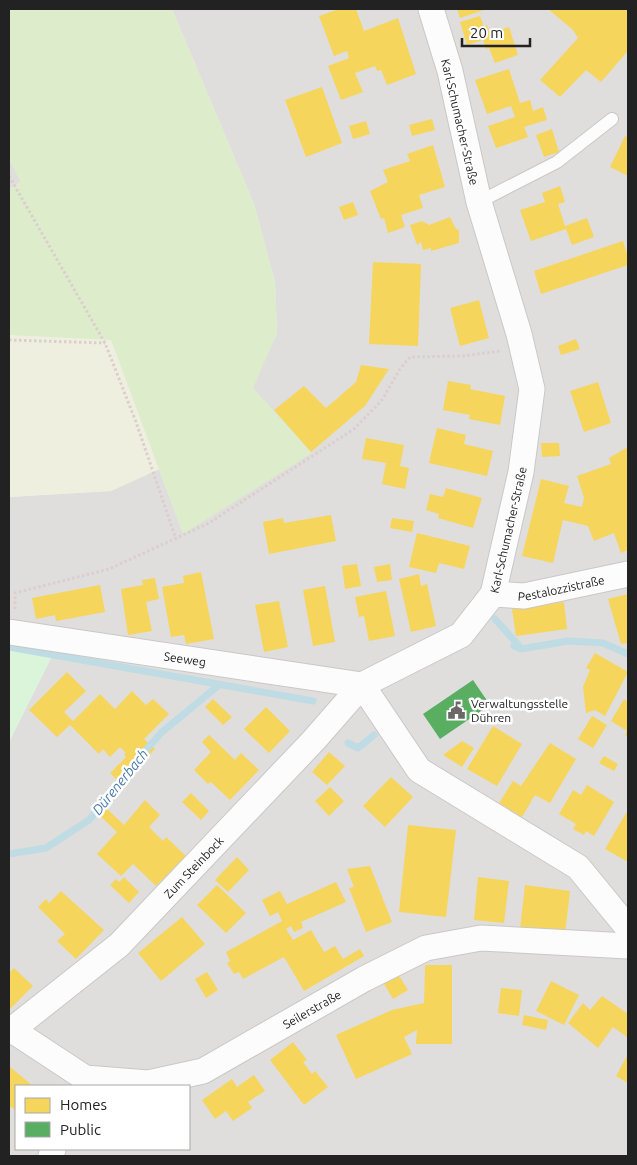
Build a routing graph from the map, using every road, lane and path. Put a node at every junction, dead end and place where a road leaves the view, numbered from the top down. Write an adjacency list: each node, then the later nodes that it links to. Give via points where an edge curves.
1 (431, 9): 4 (street, Karl-Schumacher-Straße, via 450,71)
2 (612, 119): 4 (lane, via 557,162)
3 (9, 176): 6 (path)
4 (479, 202): 7 (street, Karl-Schumacher-Straße)
5 (9, 340): 6 (path)
6 (105, 343): 8 (path)
7 (523, 348): 8 (path, via 464,356 410,357 382,400 354,429 209,524); 10 (street, Karl-Schumacher-Straße, via 532,389 521,472)
8 (176, 539): 11 (path, via 109,569 15,593)
9 (628, 574): 10 (street, Pestalozzistraße, via 524,596)
10 (493, 594): 12 (street, Karl-Schumacher-Straße, via 462,635)
11 (12, 632): 12 (street, Seeweg)
12 (362, 685): 13 (street, via 419,770 578,867); 15 (street, Zum Steinbock, via 119,945)
13 (628, 928)
14 (628, 946): 16 (street, Seilerstraße, via 481,938 426,948 203,1071 148,1083)
15 (10, 1031): 16 (street, Seilerstraße)
16 (83, 1082)

